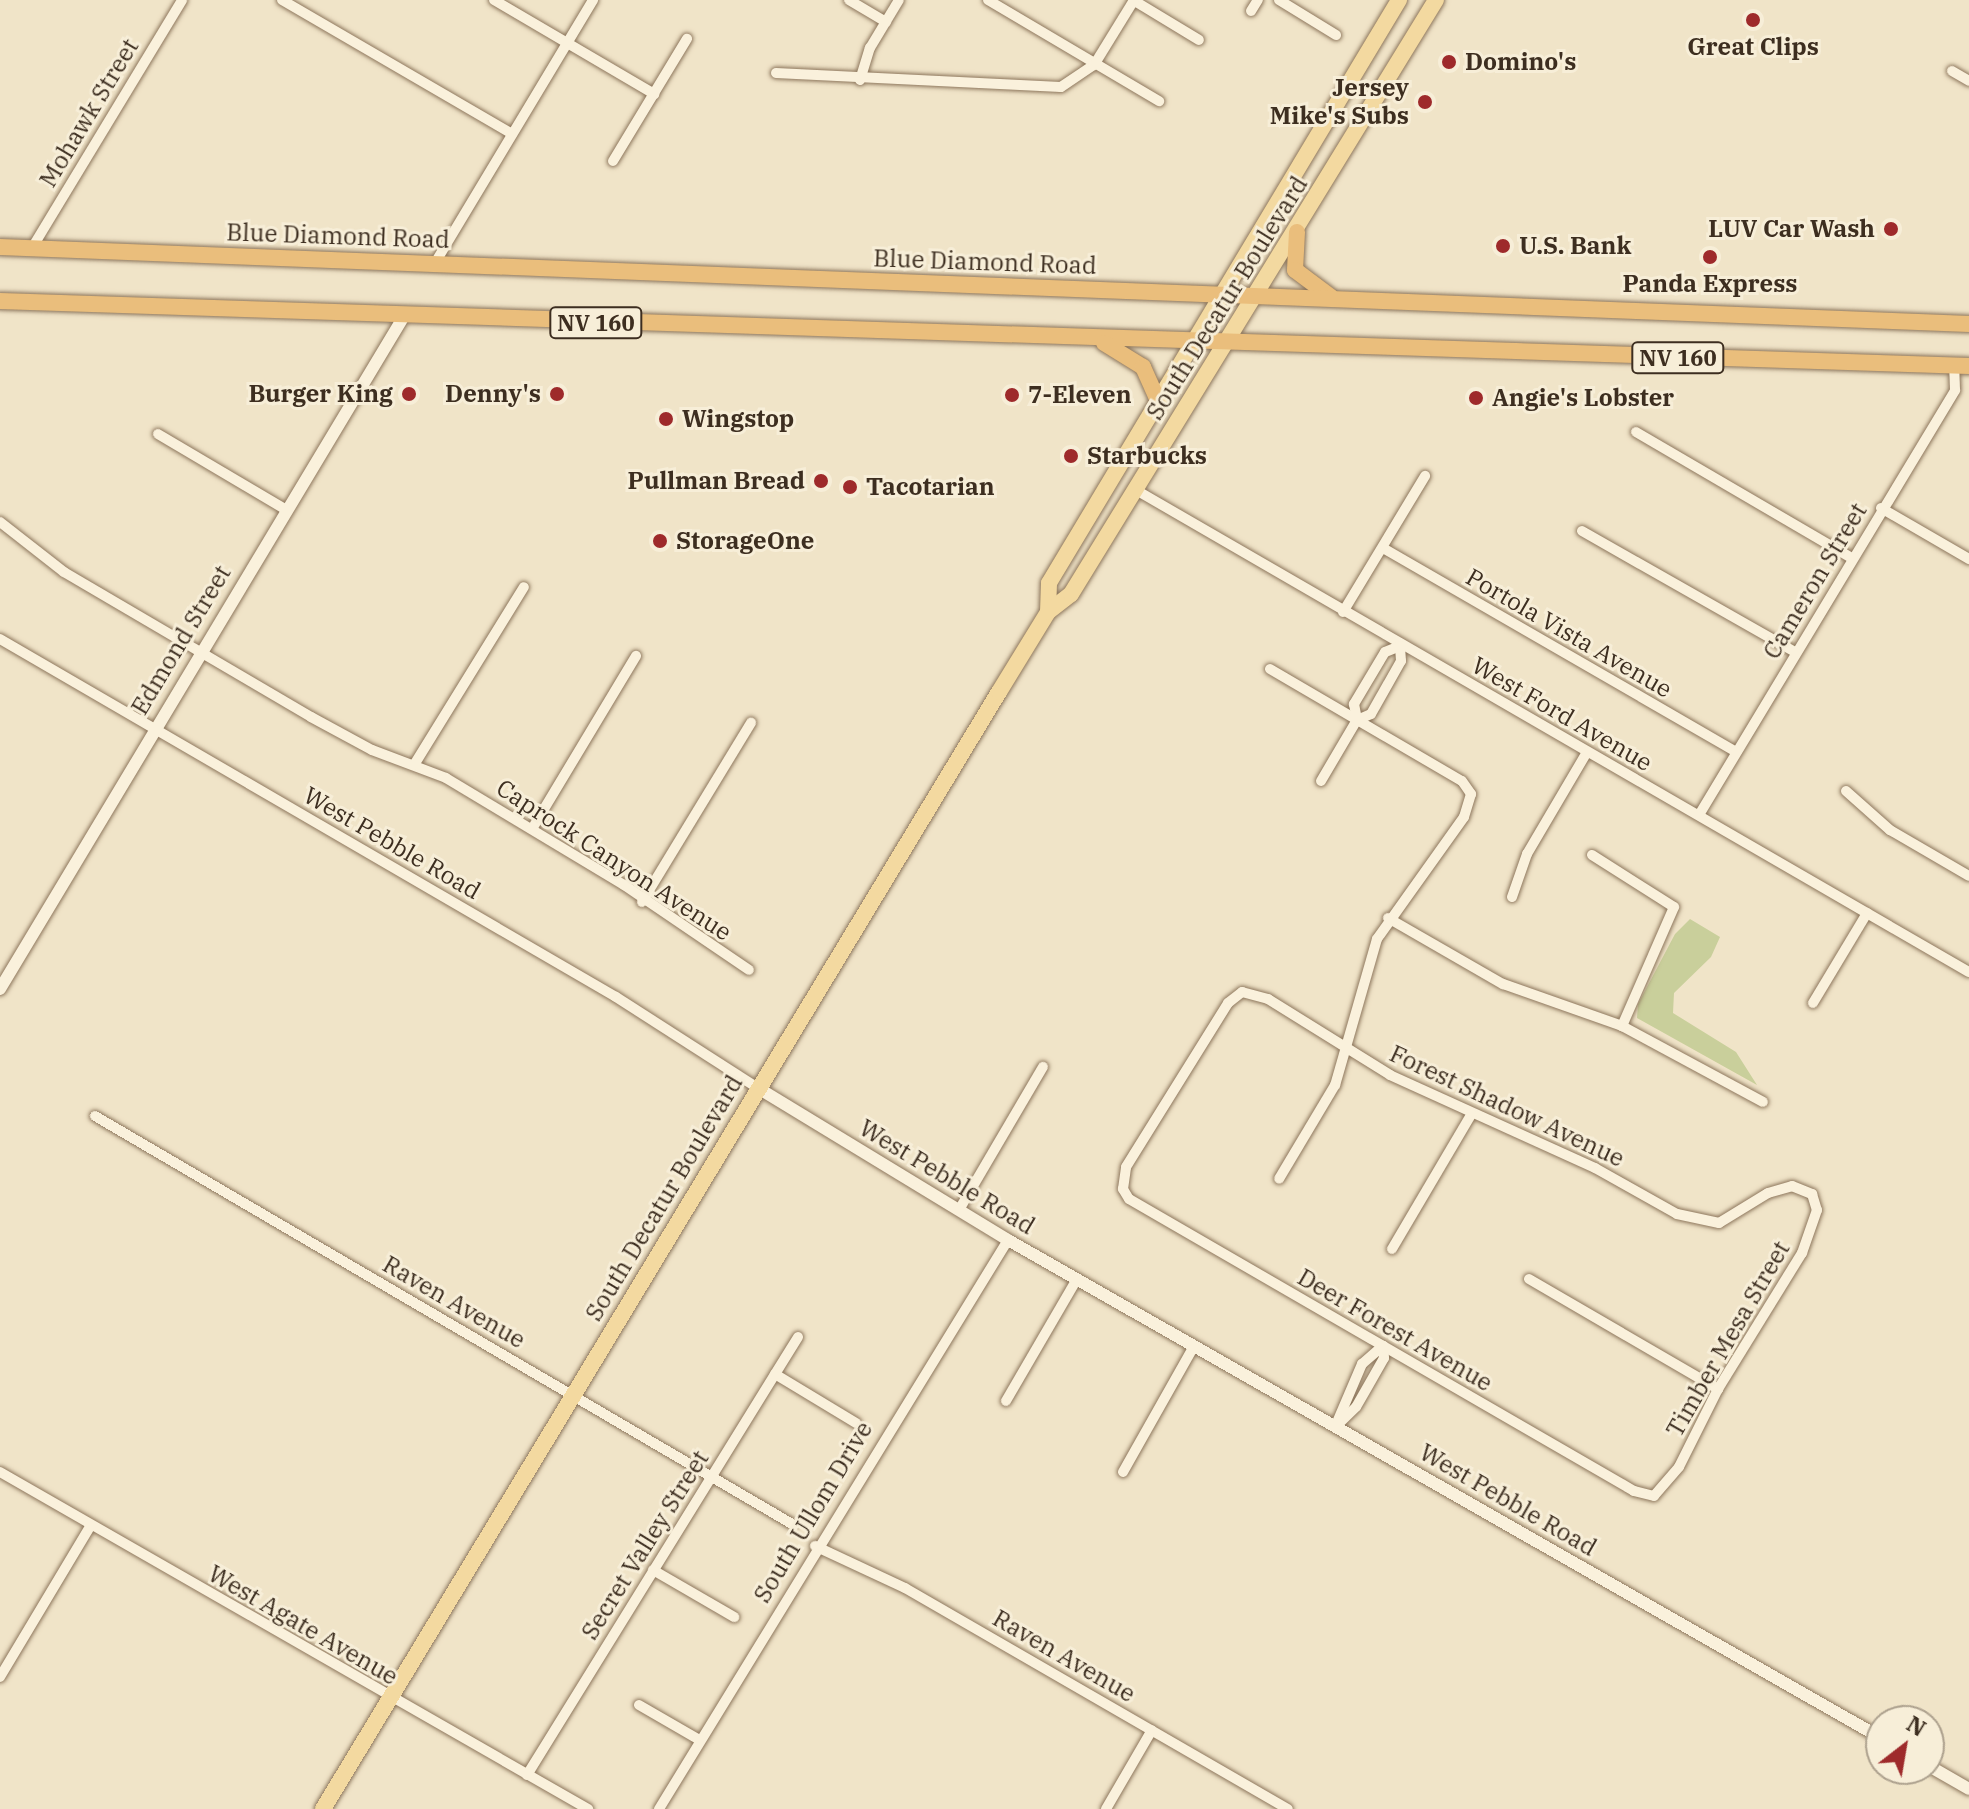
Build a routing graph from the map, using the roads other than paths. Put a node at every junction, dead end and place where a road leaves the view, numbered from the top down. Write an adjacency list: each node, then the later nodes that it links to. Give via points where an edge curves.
1 (182, 0): 30 (street, Mohawk Street)
2 (282, 0): 26 (street)
3 (494, 0): 18 (street)
4 (593, 0): 18 (street)
5 (849, 0): 14 (street)
6 (899, 0): 14 (street)
7 (988, 0): 19 (street)
8 (1134, 0): 17 (street); 19 (street)
9 (1258, 0): 13 (street)
10 (1279, 0): 15 (street)
11 (1399, 0): 32 (main road, South Decatur Boulevard)
12 (1436, 0): 28 (main road, South Decatur Boulevard)
13 (1251, 11)
14 (886, 22): 22 (street)
15 (1336, 35)
16 (687, 39): 24 (street)
17 (1199, 40)
18 (568, 42): 24 (street); 26 (street)
19 (1094, 65): 22 (street, via 1061,87); 25 (street)
20 (1952, 71): 23 (street)
21 (776, 73): 22 (street)
22 (860, 80)
23 (1969, 81)
24 (654, 94): 27 (street)
25 (1159, 101)
26 (512, 134): 31 (street)
27 (613, 161)
28 (1297, 232): 33 (main road, South Decatur Boulevard); 35 (highway, via 1295,270 1313,288)
29 (0, 247): 30 (highway, Blue Diamond Road / NV 160)
30 (32, 248): 31 (highway, Blue Diamond Road / NV 160)
31 (435, 263): 32 (highway, Blue Diamond Road / NV 160)
32 (1220, 296): 33 (highway, Blue Diamond Road / NV 160); 39 (main road, South Decatur Boulevard)
33 (1256, 297): 35 (highway, Blue Diamond Road / NV 160); 40 (main road, South Decatur Boulevard)
34 (0, 301): 36 (highway, NV 160)
35 (1339, 301): 37 (highway, Blue Diamond Road / NV 160)
36 (404, 316): 38 (highway, NV 160); 48 (street, Edmond Street)
37 (1969, 324)
38 (1099, 340): 39 (highway, NV 160); 42 (highway, via 1139,363)
39 (1191, 343): 40 (highway, NV 160); 42 (main road, South Decatur Boulevard)
40 (1227, 344): 41 (highway, NV 160); 46 (main road, South Decatur Boulevard)
41 (1962, 366): 47 (street, Cameron Street, via 1955,390)
42 (1157, 398): 55 (main road, South Decatur Boulevard, via 1049,583)
43 (1636, 432): 52 (street)
44 (158, 434): 48 (street)
45 (1425, 476): 51 (street)
46 (1136, 490): 55 (main road, South Decatur Boulevard, via 1071,594); 56 (street, West Ford Avenue)
47 (1881, 508): 52 (street, Cameron Street); 53 (street)
48 (285, 509): 59 (street, Edmond Street)
49 (0, 522): 59 (street, Caprock Canyon Avenue, via 64,572)
50 (1582, 531): 60 (street)
51 (1383, 548): 56 (street); 67 (street, Portola Vista Avenue)
52 (1852, 558): 60 (street, Cameron Street)
53 (1969, 559)
54 (524, 587): 68 (street)
55 (1048, 612): 86 (main road, South Decatur Boulevard)
56 (1343, 612): 58 (street, West Ford Avenue)
57 (0, 639): 65 (street, West Pebble Road)
58 (1400, 646): 63 (street, via 1400,663 1371,714); 63 (street, via 1385,652 1354,704); 66 (street, West Ford Avenue)
59 (200, 651): 65 (street, Edmond Street); 68 (street, Caprock Canyon Avenue, via 372,750)
60 (1795, 652): 67 (street, Cameron Street)
61 (636, 656): 72 (street)
62 (1270, 669): 63 (street)
63 (1357, 720): 69 (street); 78 (street, via 1462,781 1471,794 1464,817)
64 (751, 723): 76 (street)
65 (153, 730): 81 (street, Edmond Street); 86 (street, West Pebble Road, via 616,997)
66 (1587, 752): 71 (street, West Ford Avenue); 75 (street, via 1527,854)
67 (1736, 752): 71 (street, Cameron Street)
68 (414, 765): 72 (street, Caprock Canyon Avenue)
69 (1321, 781)
70 (1846, 791): 74 (street, via 1890,830)
71 (1699, 815): 77 (street, West Ford Avenue)
72 (532, 829): 76 (street, Caprock Canyon Avenue)
73 (1592, 855): 83 (street, via 1674,907)
74 (1969, 876)
75 (1512, 897)
76 (642, 902): 79 (street, Caprock Canyon Avenue)
77 (1867, 913): 80 (street, West Ford Avenue); 82 (street)
78 (1388, 918): 83 (street, via 1503,984); 84 (street, via 1363,983)
79 (749, 970)
80 (1969, 972)
81 (0, 989)
82 (1813, 1003)
83 (1622, 1026): 87 (street)
84 (1349, 1048): 88 (street, Forest Shadow Avenue); 90 (street, via 1318,1116); 91 (street, Forest Shadow Avenue, via 1268,999 1242,992 1228,1003 1126,1167)
85 (1043, 1067): 93 (street)
86 (758, 1088): 93 (street, West Pebble Road); 103 (main road, South Decatur Boulevard)
87 (1763, 1102)
88 (1471, 1115): 92 (street, Forest Shadow Avenue, via 1595,1168 1677,1214 1719,1223 1768,1193 1792,1186); 95 (street)
89 (95, 1116): 103 (street, Raven Avenue)
90 (1279, 1179)
91 (1123, 1189): 100 (street, Deer Forest Avenue, via 1129,1199)
92 (1812, 1194): 102 (street, Timber Mesa Street, via 1817,1210 1802,1253)
93 (959, 1210): 94 (street, West Pebble Road)
94 (1008, 1240): 96 (street, West Pebble Road); 113 (street, South Ullom Drive)
95 (1392, 1249)
96 (1077, 1279): 99 (street, West Pebble Road); 104 (street)
97 (1529, 1279): 102 (street)
98 (798, 1337): 101 (street, Secret Valley Street)
99 (1194, 1346): 106 (street, West Pebble Road); 108 (street)
100 (1383, 1346): 106 (street, via 1362,1364); 106 (street, via 1384,1358 1356,1407); 110 (street, Deer Forest Avenue, via 1634,1491)
101 (775, 1374): 105 (street); 109 (street, Secret Valley Street)
102 (1718, 1389): 110 (street, Timber Mesa Street, via 1679,1467)
103 (572, 1395): 109 (street, Raven Avenue); 117 (main road, South Decatur Boulevard)
104 (1006, 1401)
105 (856, 1423)
106 (1335, 1427): 119 (street, West Pebble Road)
107 (0, 1472): 112 (street, West Agate Avenue)
108 (1123, 1472)
109 (712, 1476): 111 (street, Raven Avenue); 114 (street, Secret Valley Street)
110 (1654, 1496)
111 (792, 1524)
112 (91, 1525): 116 (street); 117 (street, West Agate Avenue)
113 (815, 1546): 120 (street, Raven Avenue, via 905,1588); 121 (street, South Ullom Drive)
114 (653, 1570): 115 (street); 122 (street, Secret Valley Street)
115 (734, 1617)
116 (0, 1677)
117 (390, 1698): 122 (street, West Agate Avenue); 125 (main road, South Decatur Boulevard)
118 (639, 1705): 121 (street)
119 (1865, 1729)
120 (1152, 1730): 128 (street); 129 (street, Raven Avenue)
121 (698, 1739): 127 (street, South Ullom Drive)
122 (527, 1775): 126 (street, West Agate Avenue)
123 (1945, 1775): 124 (street)
124 (1969, 1789)
125 (323, 1809)
126 (588, 1809)
127 (659, 1809)
128 (1106, 1809)
129 (1288, 1809)

